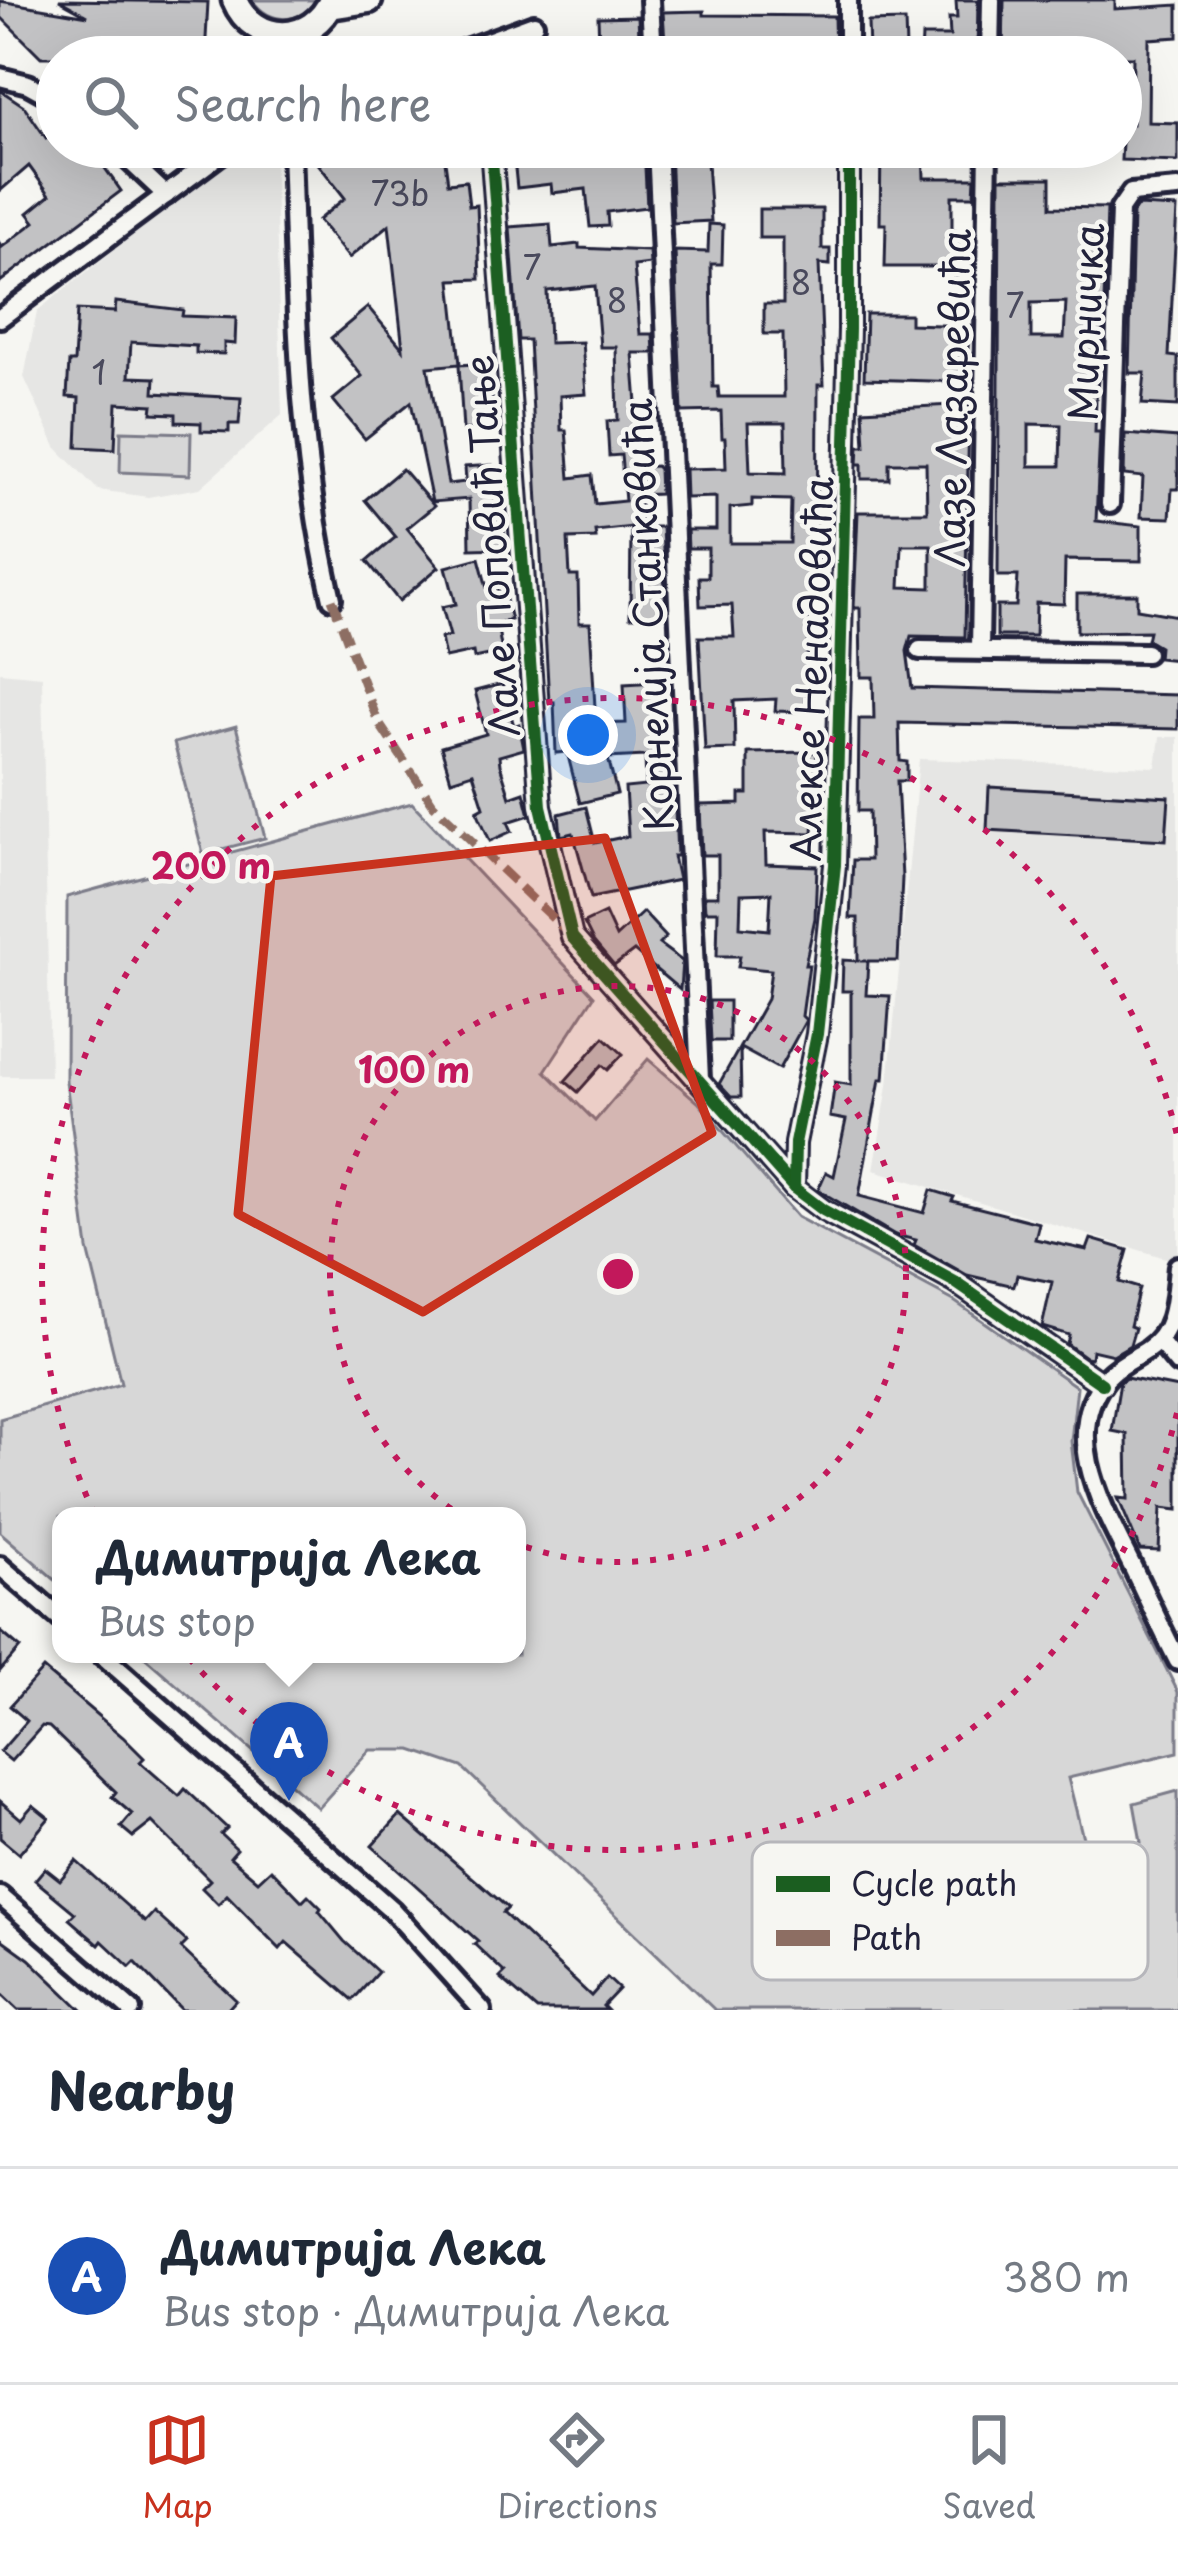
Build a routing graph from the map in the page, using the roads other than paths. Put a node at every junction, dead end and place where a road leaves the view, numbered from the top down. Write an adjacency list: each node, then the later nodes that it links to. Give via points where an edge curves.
1 (235, 0): 8 (main road)
2 (369, 0): 6 (main road)
3 (650, 0): 12 (street)
4 (848, 0): 13 (street)
5 (991, 0): 14 (street)
6 (327, 9): 8 (main road, via 294,34); 10 (street)
7 (534, 24): 11 (street)
8 (254, 26): 9 (street)
9 (260, 36)
10 (313, 36)
11 (510, 36)
12 (652, 36)
13 (848, 36)
14 (990, 36)
15 (0, 77): 16 (street)
16 (36, 88)
17 (137, 168): 25 (street)
18 (202, 168): 25 (street)
19 (293, 168): 28 (street, via 303,405)
20 (493, 168): 32 (street, Лале Поповић Тање, via 541,806 572,937)
21 (658, 168): 32 (street, Корнелија Станковића)
22 (849, 168): 33 (street, Алексе Ненадовића, via 835,865)
23 (988, 168): 29 (street, Лазе Лазаревића)
24 (1178, 189): 27 (street, Мирничка, via 1132,193 1120,209)
25 (166, 195): 26 (street)
26 (0, 318)
27 (1110, 505)
28 (332, 599)
29 (980, 649): 30 (street); 31 (street)
30 (920, 650)
31 (1146, 653)
32 (700, 1079): 33 (street)
33 (794, 1188): 37 (street, via 955,1282)
34 (1178, 1266): 35 (street, via 1173,1313)
35 (1159, 1341): 36 (street); 37 (street)
36 (1178, 1364)
37 (1102, 1384): 40 (street, via 1089,1419 1090,1473)
38 (0, 1566): 39 (street)
39 (52, 1611)
40 (1178, 1660)
41 (111, 1663): 44 (street, via 392,1910)
42 (0, 1896): 43 (street)
43 (131, 2010)
44 (482, 2010)

